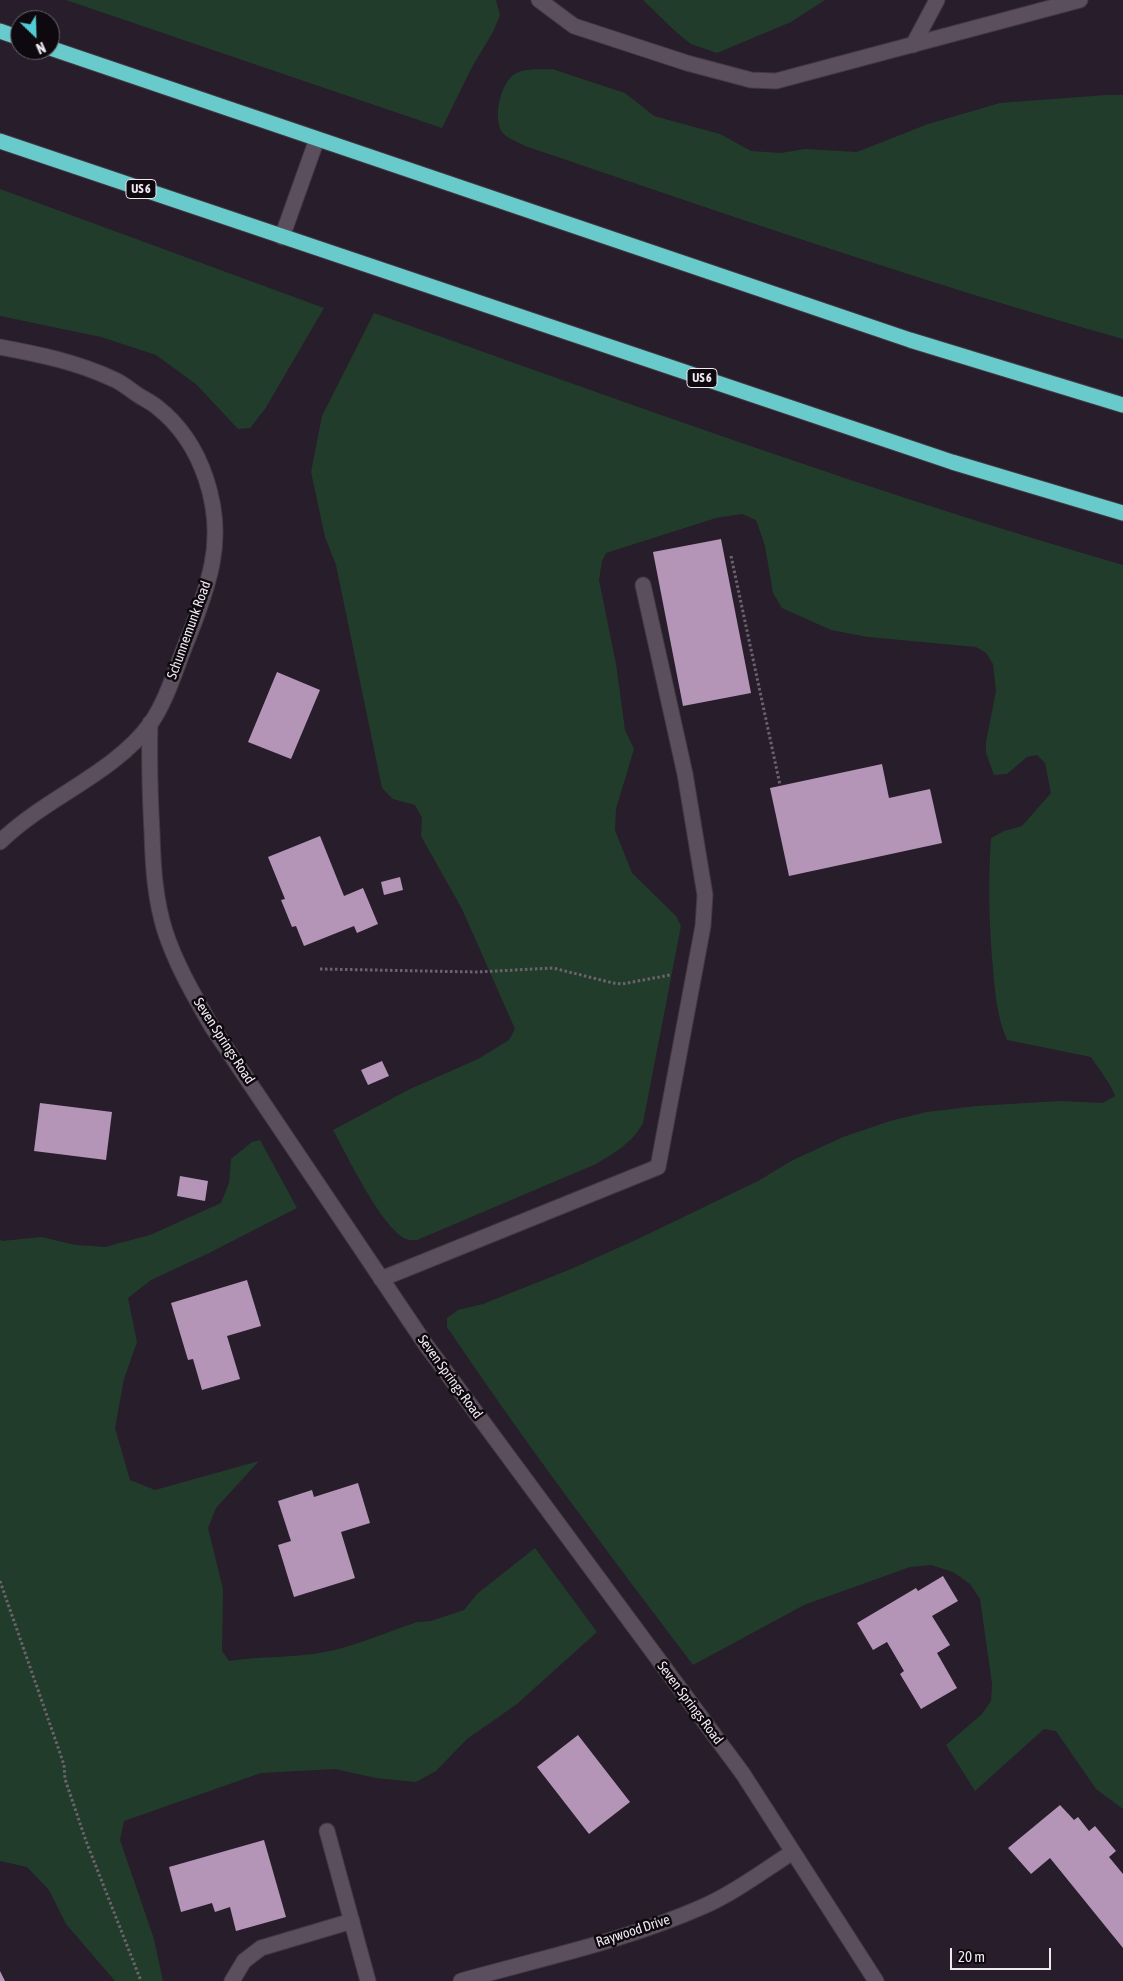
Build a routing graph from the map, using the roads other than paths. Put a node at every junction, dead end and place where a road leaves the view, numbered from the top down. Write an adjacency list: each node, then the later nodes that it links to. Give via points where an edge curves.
1 (539, 0): 4 (street, via 574,26 751,80 792,78)
2 (937, 0): 4 (street)
3 (1080, 0): 4 (street)
4 (914, 45)
5 (60, 51): 6 (highway)
6 (317, 139): 8 (street); 10 (highway, via 910,340)
7 (0, 141): 8 (highway, US 6)
8 (282, 237): 11 (highway, US 6, via 952,462)
9 (0, 347): 13 (street, Schunnemunk Road, via 72,363 114,379 158,407 190,446 207,479 213,503 212,564 199,611 160,707)
10 (1123, 405)
11 (1123, 513)
12 (643, 585): 15 (street, via 685,774 705,912 658,1167)
13 (150, 723): 14 (street, Schunnemunk Road, via 111,762); 15 (street, Seven Springs Road, via 154,879 165,932 212,1027)
14 (0, 842)
15 (382, 1279): 17 (street, Seven Springs Road, via 426,1345 743,1774)
16 (327, 1831): 18 (street)
17 (793, 1852): 21 (street, Raywood Drive, via 728,1894 662,1923); 22 (street, Seven Springs Road)
18 (352, 1921): 19 (street, via 260,1948 244,1961); 20 (street)
19 (232, 1981)
20 (368, 1981)
21 (461, 1981)
22 (876, 1981)

